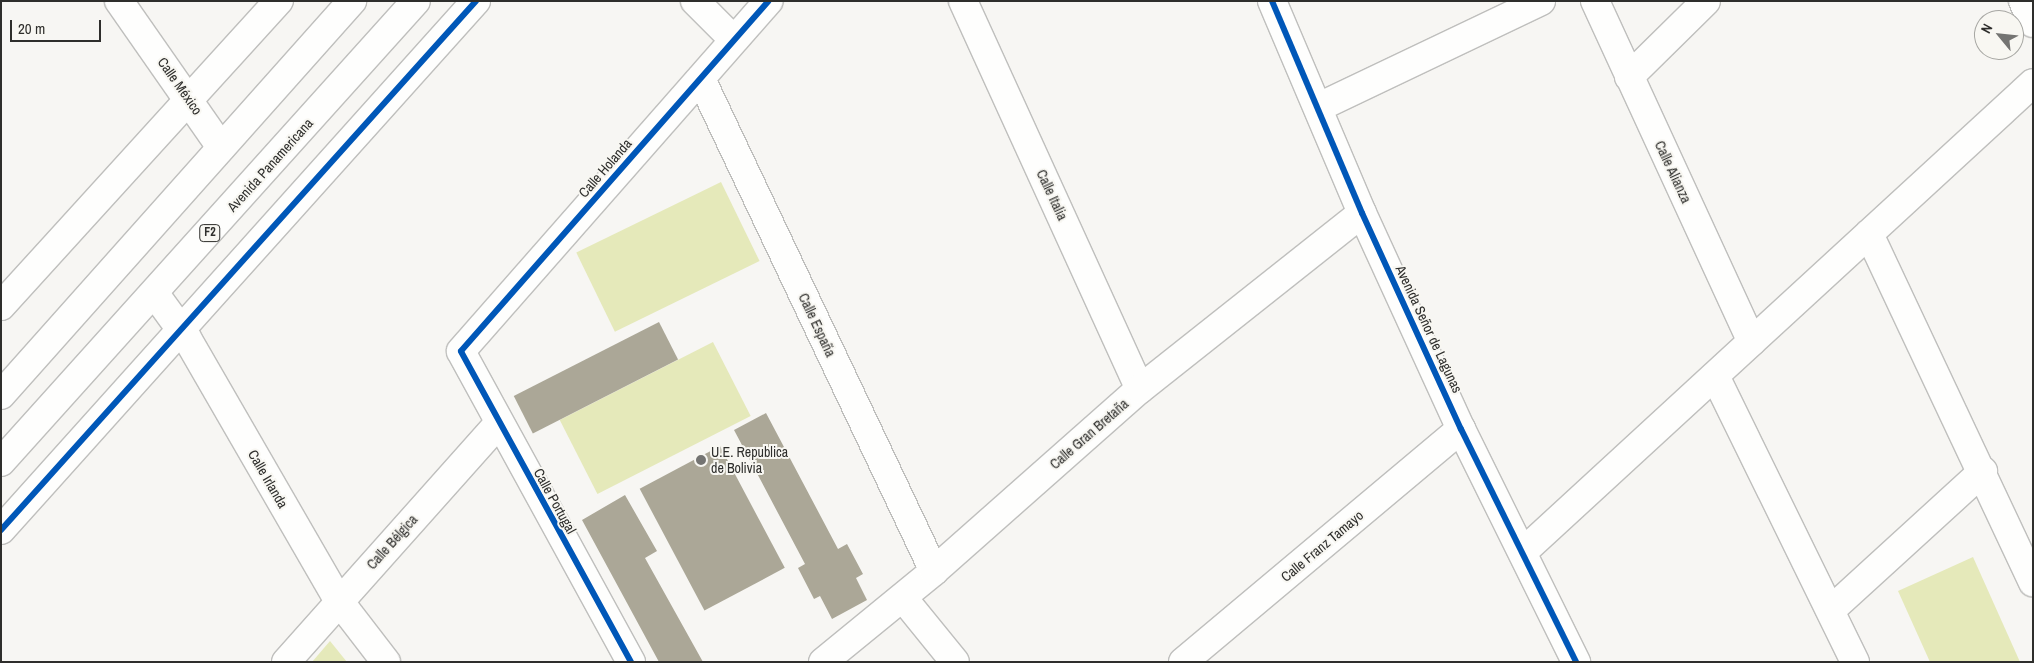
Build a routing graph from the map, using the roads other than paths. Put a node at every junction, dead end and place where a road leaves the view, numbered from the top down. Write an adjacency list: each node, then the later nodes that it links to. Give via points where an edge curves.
1 (119, 1): 19 (main road, Calle México)
2 (279, 1): 19 (main road)
3 (352, 1): 21 (main road)
4 (416, 1): 24 (main road, Avenida Panamericana / F2)
5 (476, 1): 26 (main road)
6 (695, 1): 15 (main road)
7 (768, 1): 15 (main road, Calle Holanda)
8 (963, 1): 30 (main road, Calle Italia)
9 (1272, 1): 20 (main road, Avenida Señor de Lagunas)
10 (1541, 1): 20 (main road)
11 (1595, 1): 16 (main road, Calle Alianza)
12 (1706, 1): 16 (main road)
13 (2022, 1): 14 (main road)
14 (2033, 22)
15 (733, 39): 17 (main road, Calle Holanda)
16 (1629, 77): 27 (main road, Calle Alianza)
17 (701, 79): 28 (main road, Calle Holanda); 38 (main road, Calle España)
18 (2033, 83): 23 (main road)
19 (190, 99): 21 (main road, Calle México); 25 (main road)
20 (1319, 107): 22 (main road, Avenida Señor de Lagunas)
21 (222, 147): 31 (main road)
22 (1362, 213): 30 (main road, Calle Gran Bretaña); 33 (main road, Avenida Señor de Lagunas)
23 (1869, 234): 27 (main road); 35 (main road)
24 (155, 294): 26 (main road, Calle Irlanda); 34 (main road, Avenida Panamericana / F2)
25 (1, 306)
26 (181, 330): 36 (main road); 41 (main road, Calle Irlanda)
27 (1752, 342): 29 (main road)
28 (461, 351): 32 (main road, Calle Portugal)
29 (1715, 376): 37 (main road); 42 (main road)
30 (1140, 389): 38 (main road, Calle Gran Bretaña)
31 (1, 395)
32 (498, 424): 41 (main road, Calle Bélgica); 46 (main road, Calle Portugal)
33 (1461, 429): 37 (main road, Avenida Señor de Lagunas); 49 (main road, Calle Franz Tamayo)
34 (1, 462)
35 (1983, 471): 39 (main road); 42 (main road)
36 (1, 530)
37 (1524, 551): 43 (main road, Avenida Señor de Lagunas)
38 (934, 571): 40 (main road, Calle Gran Bretaña)
39 (2033, 582)
40 (902, 598): 47 (main road, Calle Gran Bretaña); 48 (main road)
41 (338, 601): 44 (main road, Calle Bélgica); 45 (main road, Calle Irlanda)
42 (1832, 610): 50 (main road)
43 (1567, 657)
44 (286, 662)
45 (386, 662)
46 (631, 662)
47 (823, 662)
48 (954, 662)
49 (1183, 662)
50 (1855, 662)

